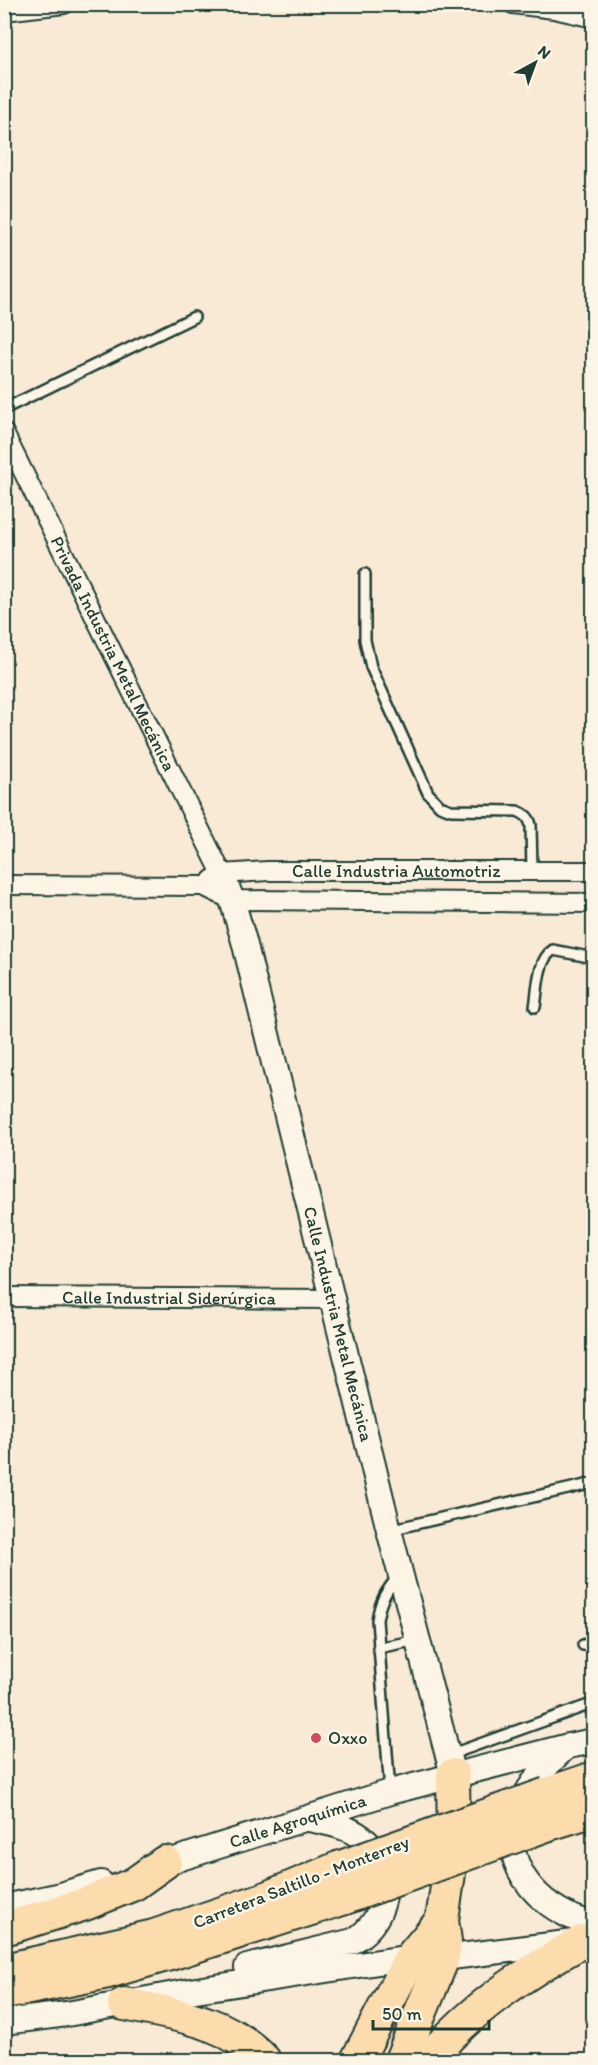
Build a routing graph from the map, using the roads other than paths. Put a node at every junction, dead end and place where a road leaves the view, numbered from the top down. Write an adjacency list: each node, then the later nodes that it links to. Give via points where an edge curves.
1 (64, 4): 3 (street)
2 (513, 4): 4 (street)
3 (4, 11)
4 (594, 18)
5 (194, 317): 6 (lane)
6 (4, 409)
7 (4, 433): 11 (street, Privada Industria Metal Mecánica)
8 (365, 574): 9 (lane, via 365,640 371,667 428,794 451,810 524,813 531,825)
9 (532, 871): 10 (street, Calle Industria Automotriz); 11 (street, Calle Industria Automotriz, via 326,870)
10 (594, 871)
11 (213, 880): 12 (street, Calle Industria Automotriz); 13 (street, Calle Industria Metal Mecánica)
12 (4, 885)
13 (232, 900): 14 (street, Calle Industria Automotriz); 18 (street, Calle Industria Metal Mecánica)
14 (594, 903)
15 (594, 958): 16 (lane, via 553,950 548,953)
16 (535, 1007)
17 (4, 1297): 18 (street, Calle Industrial Siderúrgica)
18 (332, 1299): 20 (street, Calle Industria Metal Mecánica)
19 (594, 1483): 20 (lane)
20 (389, 1530): 21 (street, Calle Industria Metal Mecánica)
21 (401, 1574): 22 (street, Calle Industria Metal Mecánica); 25 (lane, via 379,1605)
22 (418, 1640): 25 (lane); 29 (street, Calle Industria Metal Mecánica)
23 (594, 1642): 24 (lane)
24 (583, 1645)
25 (378, 1648): 31 (lane)
26 (594, 1703): 29 (lane)
27 (594, 1741): 28 (street, Calle Agroquímica)
28 (568, 1746): 29 (street, Calle Agroquímica); 39 (street, via 548,1764 523,1799 515,1820 513,1842 524,1877 536,1895)
29 (451, 1765): 31 (street, Calle Agroquímica); 37 (highway, via 454,1840)
30 (594, 1778): 32 (highway, Carretera Saltillo - Monterrey)
31 (390, 1792): 34 (street, Calle Agroquímica)
32 (548, 1809): 33 (highway, Carretera Saltillo - Monterrey); 42 (highway, Carretera Saltillo - Monterrey, bridge, via 338,1868 261,1900 154,1936); 44 (highway, Carretera Saltillo - Monterrey, bridge, via 345,1898 108,1972)
33 (594, 1810)
34 (305, 1819): 35 (street, Calle Agroquímica); 43 (street, via 338,1825 373,1848 384,1873 385,1896 378,1917 353,1941 240,1969)
35 (165, 1862): 36 (street, Calle Agroquímica, via 57,1896); 38 (highway, via 134,1884)
36 (4, 1907)
37 (442, 1920): 40 (highway); 41 (highway)
38 (4, 1929)
39 (590, 1935): 41 (street); 50 (highway, via 494,1997)
40 (411, 1957): 41 (street); 43 (street); 48 (highway)
41 (443, 1959): 49 (highway)
42 (4, 1970)
43 (196, 1990): 45 (street)
44 (4, 1993)
45 (124, 2004): 46 (street); 47 (highway, via 210,2024 239,2039)
46 (4, 2022)
47 (264, 2061)
48 (357, 2061)
49 (401, 2061)
50 (428, 2061)

